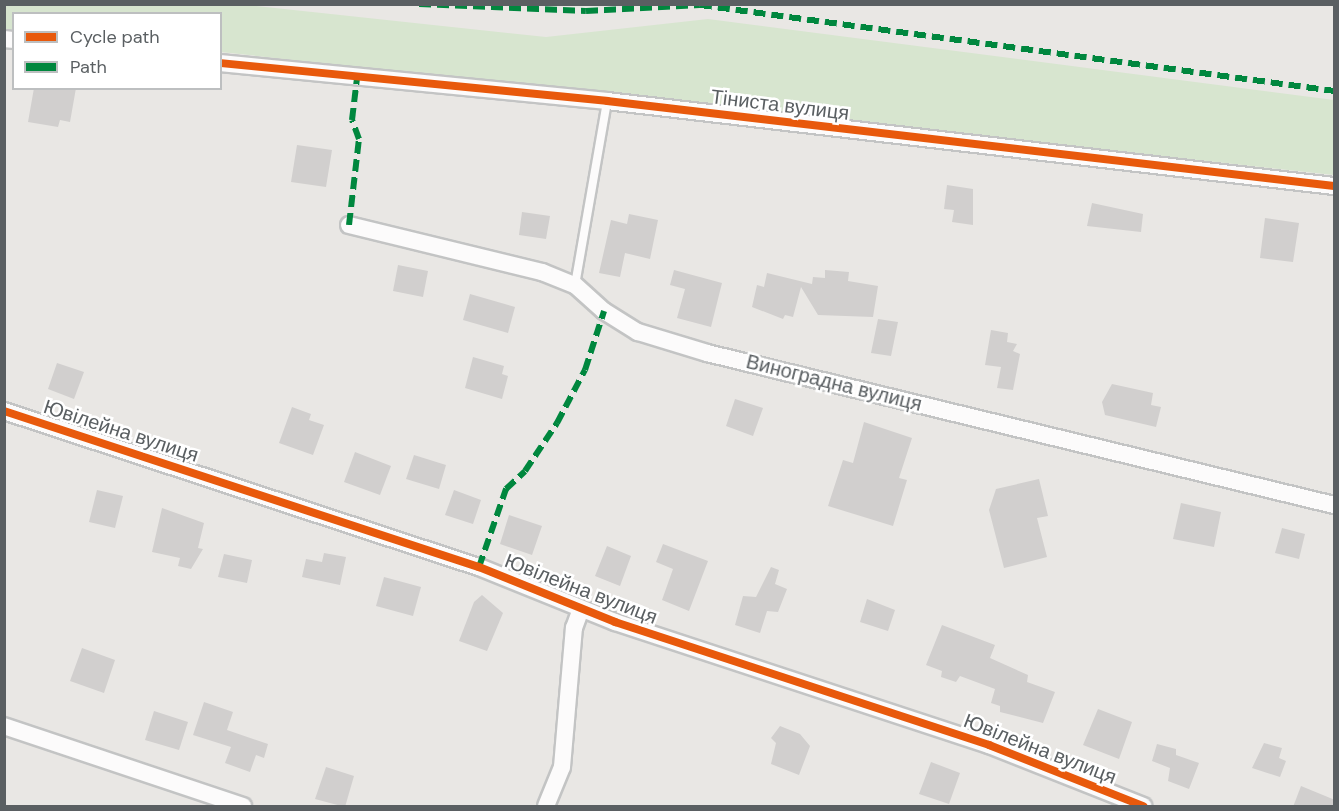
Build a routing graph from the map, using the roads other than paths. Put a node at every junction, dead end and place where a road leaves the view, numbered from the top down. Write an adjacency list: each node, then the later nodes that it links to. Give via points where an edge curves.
1 (222, 63): 2 (street, Тіниста вулиця)
2 (607, 101): 3 (street, Тіниста вулиця); 5 (lane)
3 (1335, 186)
4 (349, 225): 5 (street, Виноградна вулиця, via 542,272)
5 (574, 285): 7 (street, Виноградна вулиця, via 604,311 638,332 707,353)
6 (4, 411): 8 (street, Ювілейна вулиця, via 479,567)
7 (1335, 505)
8 (581, 609): 11 (street, via 574,628 562,767); 12 (street, Ювілейна вулиця, via 989,745)
9 (4, 726): 10 (street)
10 (243, 807)
11 (546, 807)
12 (1143, 807)

